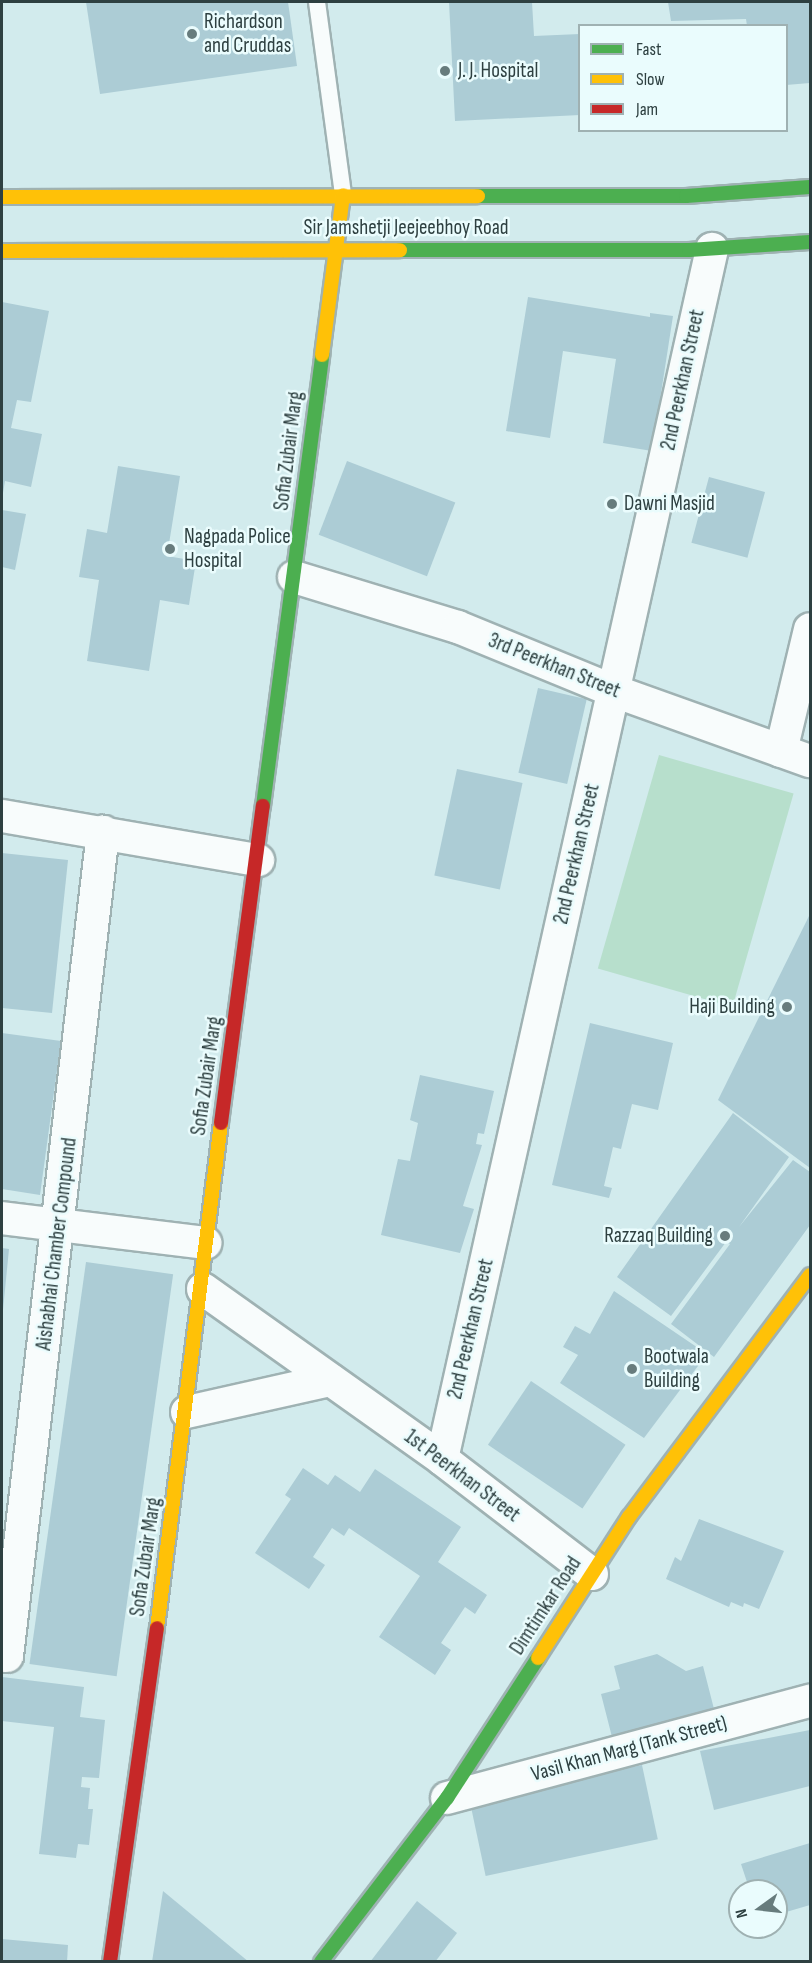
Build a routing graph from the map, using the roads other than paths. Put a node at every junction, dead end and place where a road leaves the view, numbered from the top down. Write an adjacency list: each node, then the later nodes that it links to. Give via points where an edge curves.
1 (317, 2): 3 (lane)
2 (810, 187): 3 (main road, Sir Jamshetji Jeejeebhoy Road, via 687,196)
3 (343, 195): 4 (main road, Sir Jamshetji Jeejeebhoy Road); 6 (main road, Sofia Zubair Marg)
4 (2, 197)
5 (810, 242): 7 (main road, Sir Jamshetji Jeejeebhoy Road)
6 (336, 248): 7 (main road, Sir Jamshetji Jeejeebhoy Road); 8 (main road, Sir Jamshetji Jeejeebhoy Road); 9 (main road, Sofia Zubair Marg)
7 (712, 249): 11 (street, 2nd Peerkhan Street)
8 (2, 251)
9 (294, 577): 11 (street, 3rd Peerkhan Street, via 458,627); 16 (main road, Sofia Zubair Marg)
10 (810, 629): 12 (street)
11 (614, 691): 12 (street, 3rd Peerkhan Street); 24 (street, 2nd Peerkhan Street)
12 (782, 751): 13 (street, 3rd Peerkhan Street)
13 (810, 761)
14 (2, 816): 15 (street)
15 (103, 832): 16 (street); 18 (street, Aishabhai Chamber Compound)
16 (258, 860): 19 (main road, Sofia Zubair Marg)
17 (2, 1218): 18 (street)
18 (60, 1226): 19 (street); 26 (street, Aishabhai Chamber Compound)
19 (205, 1243): 21 (main road, Sofia Zubair Marg)
20 (810, 1275): 25 (main road, Dimtimkar Road, via 629,1517)
21 (203, 1289): 22 (street, 1st Peerkhan Street); 23 (main road, Sofia Zubair Marg)
22 (330, 1380): 23 (street); 24 (street, 1st Peerkhan Street)
23 (188, 1412): 29 (main road, Sofia Zubair Marg)
24 (442, 1459): 25 (street, 1st Peerkhan Street)
25 (592, 1574): 28 (main road, Dimtimkar Road)
26 (7, 1656)
27 (810, 1701): 28 (street, Vasil Khan Marg (Tank Street))
28 (447, 1798): 30 (main road, Dimtimkar Road)
29 (110, 1962)
30 (321, 1962)

